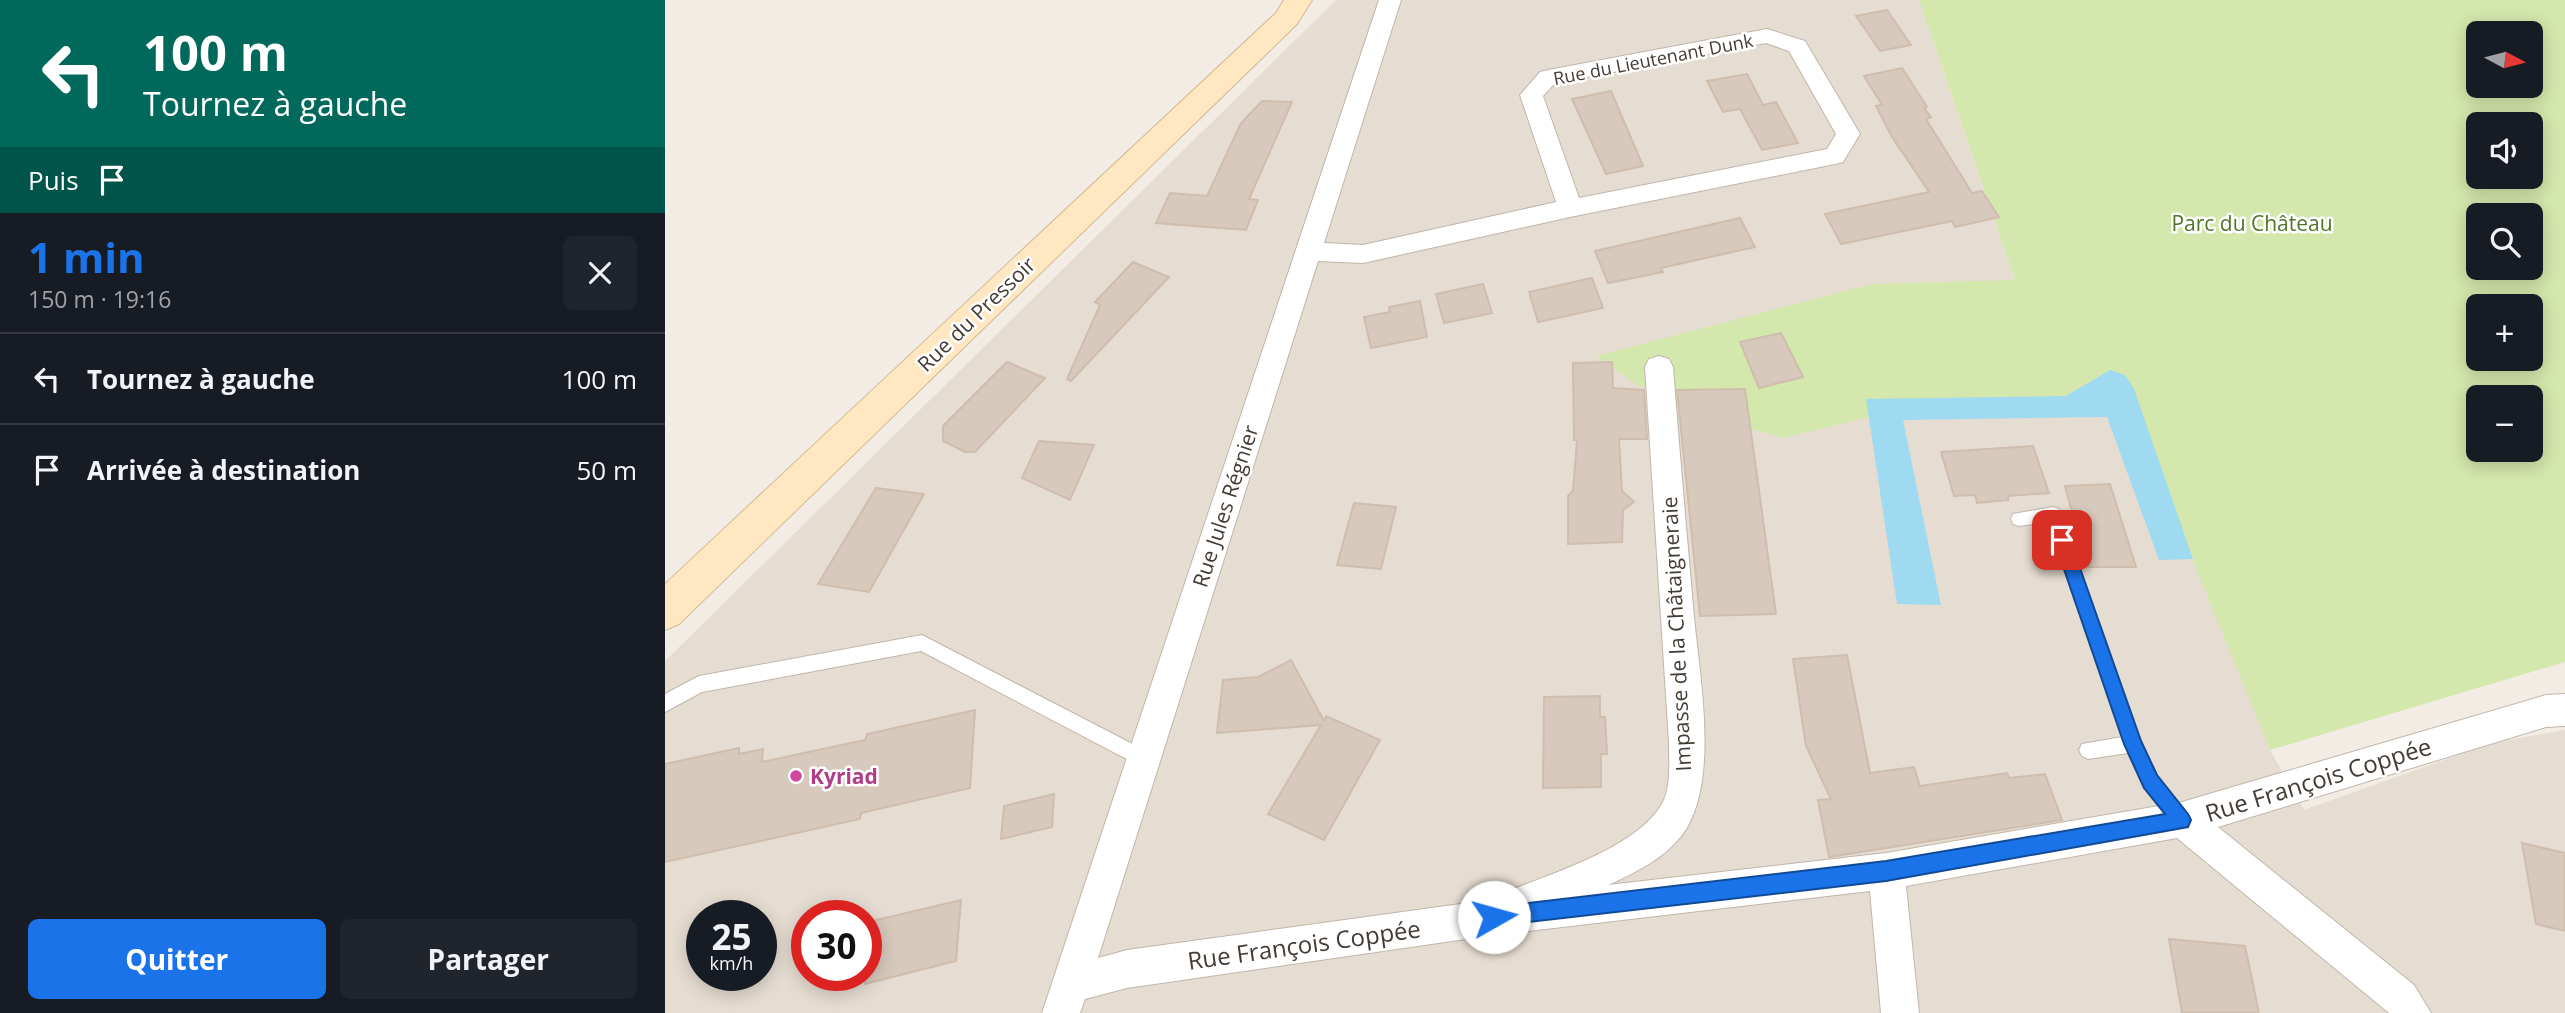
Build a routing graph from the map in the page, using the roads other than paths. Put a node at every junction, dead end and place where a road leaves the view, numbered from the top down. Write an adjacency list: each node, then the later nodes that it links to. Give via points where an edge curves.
1 (1317, 0): 3 (street, Rue du Pressoir)
2 (1390, 0): 5 (street, Rue Jules Régnier)
3 (1293, 9): 8 (street, Rue du Pressoir)
4 (1570, 208): 4 (street, Rue du Lieutenant Dunk, via 1835,156 1848,134 1797,47 1767,36 1548,77 1531,95); 5 (street, Rue du Lieutenant Dunk, via 1363,254)
5 (1307, 251): 13 (street, Rue Jules Régnier)
6 (1659, 367): 16 (street, Impasse de la Châtaigneraie, via 1685,718 1685,786 1678,811 1661,832 1627,856)
7 (2019, 519): 11 (lane, via 2053,514)
8 (665, 611)
9 (665, 704): 13 (lane, via 699,684 922,643)
10 (2559, 717): 14 (street, Rue François Coppée)
11 (2133, 744): 12 (lane); 14 (lane, via 2151,782)
12 (2088, 750)
13 (1144, 759): 17 (street, Rue Jules Régnier)
14 (2182, 820): 15 (street, Rue François Coppée); 19 (street, via 2400,998)
15 (1886, 871): 16 (street, Rue François Coppée); 18 (street)
16 (1494, 917): 17 (street, Rue François Coppée, via 1127,969)
17 (1066, 999)
18 (1900, 1013)
19 (2412, 1013)

